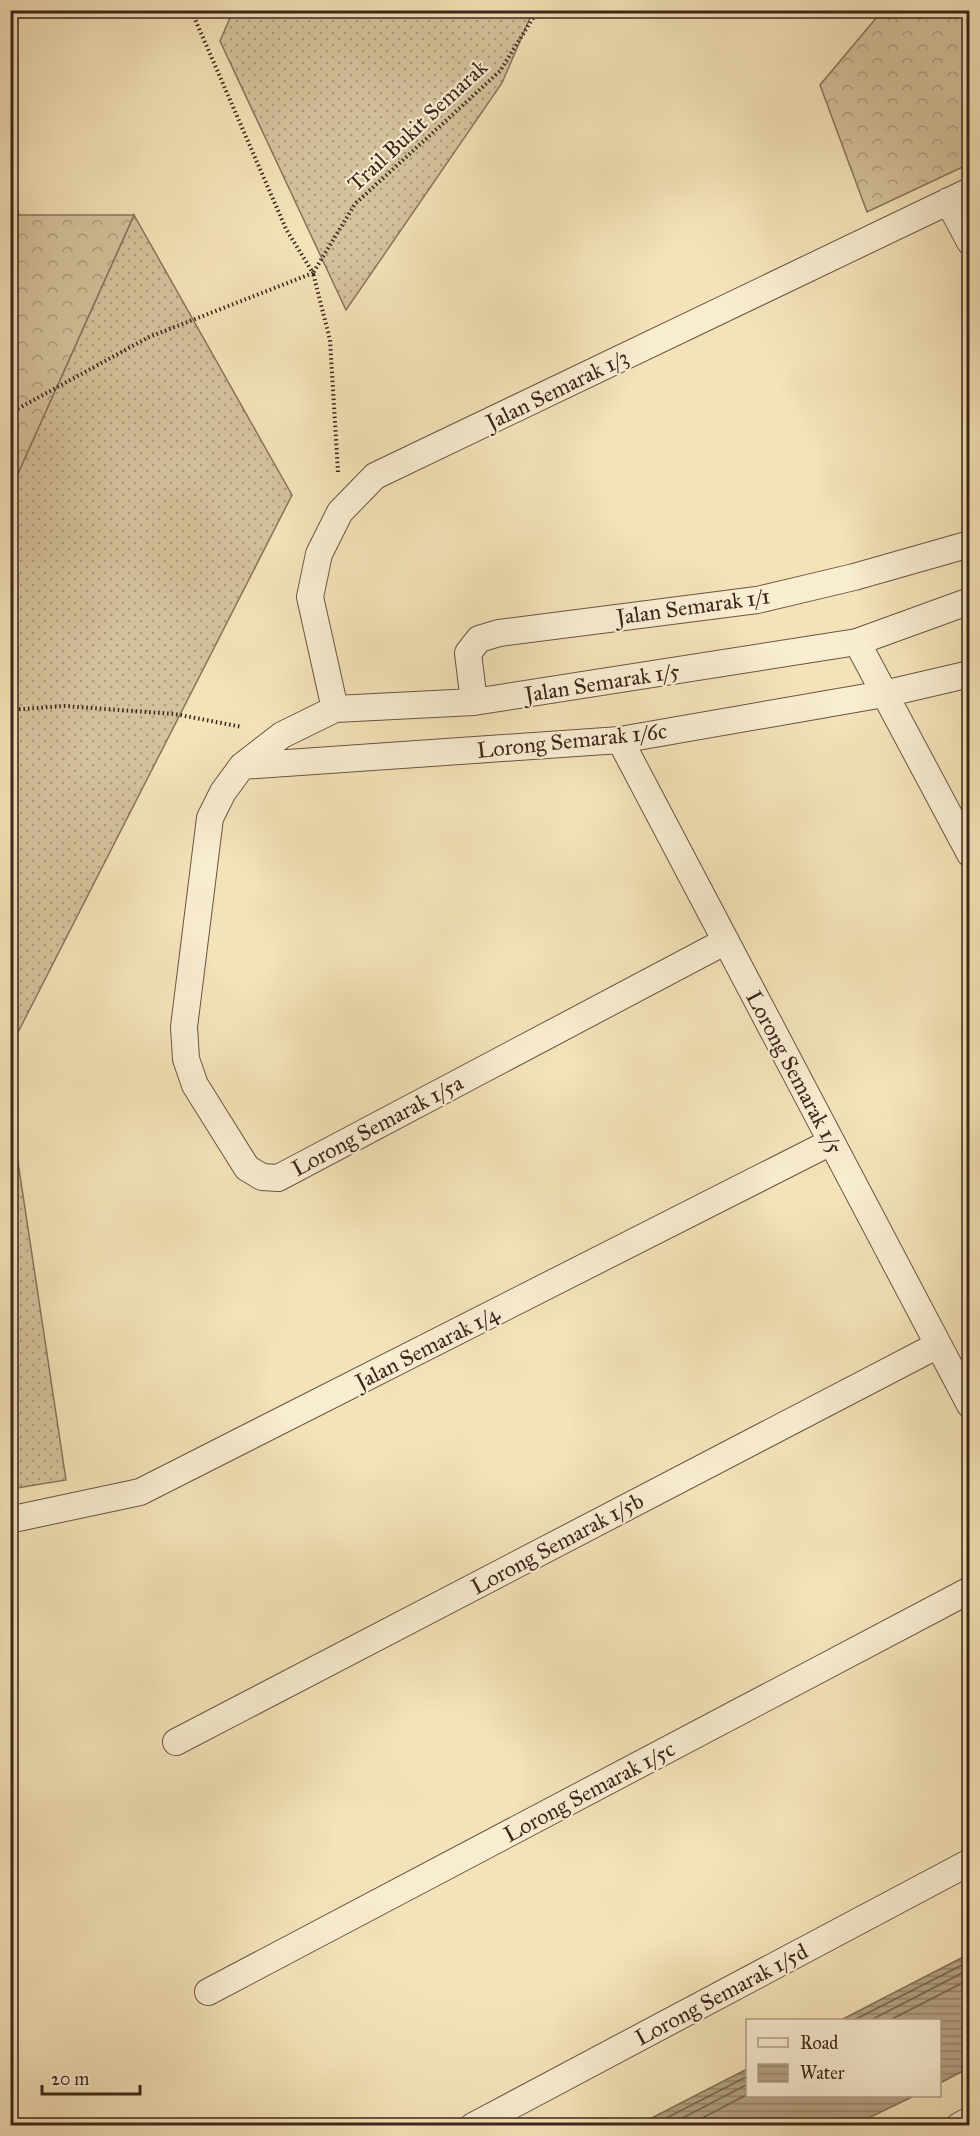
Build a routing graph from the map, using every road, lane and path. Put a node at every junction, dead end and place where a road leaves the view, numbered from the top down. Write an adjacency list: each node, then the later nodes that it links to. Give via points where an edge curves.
1 (191, 10): 5 (path, via 286,229)
2 (536, 12): 5 (path, Trail Bukit Semarak, via 500,71 355,204)
3 (959, 196): 4 (street); 7 (street, Jalan Semarak 1/3, via 375,476)
4 (969, 242)
5 (313, 273): 6 (path, via 149,337); 7 (path, via 330,340)
6 (10, 413)
7 (340, 512): 14 (street, Jalan Semarak 1/3, via 319,554 310,597)
8 (969, 544): 13 (street, Jalan Semarak 1/1, via 757,600 499,633 479,639 468,653)
9 (969, 602): 10 (street, Jalan Semarak 1/5)
10 (857, 642): 12 (street); 13 (street, Jalan Semarak 1/5)
11 (969, 674): 12 (street, Lorong Semarak 1/6c)
12 (884, 694): 17 (street, Lorong Semarak 1/6c); 19 (street)
13 (474, 702): 14 (street, Jalan Semarak 1/5)
14 (335, 709): 16 (street, Jalan Semarak 1/5)
15 (10, 710): 16 (path, via 64,706 175,714)
16 (282, 735): 18 (street, Jalan Semarak 1/5)
17 (620, 740): 18 (street, Lorong Semarak 1/6c); 20 (street, Lorong Semarak 1/5)
18 (242, 766): 20 (street, Lorong Semarak 1/5a, via 210,818 183,1027 186,1059 195,1085 248,1168 262,1177 278,1178)
19 (969, 854)
20 (726, 941): 21 (street, Lorong Semarak 1/5)
21 (831, 1142): 22 (street, Lorong Semarak 1/5); 24 (street, Jalan Semarak 1/4, via 140,1492)
22 (938, 1345): 23 (street, Lorong Semarak 1/5); 26 (street, Lorong Semarak 1/5b)
23 (969, 1405)
24 (10, 1518)
25 (969, 1590): 28 (street, Lorong Semarak 1/5c)
26 (176, 1742)
27 (969, 1862): 30 (street, Lorong Semarak 1/5d)
28 (208, 1992)
29 (969, 2120): 31 (street)
30 (473, 2126)
31 (959, 2126)

